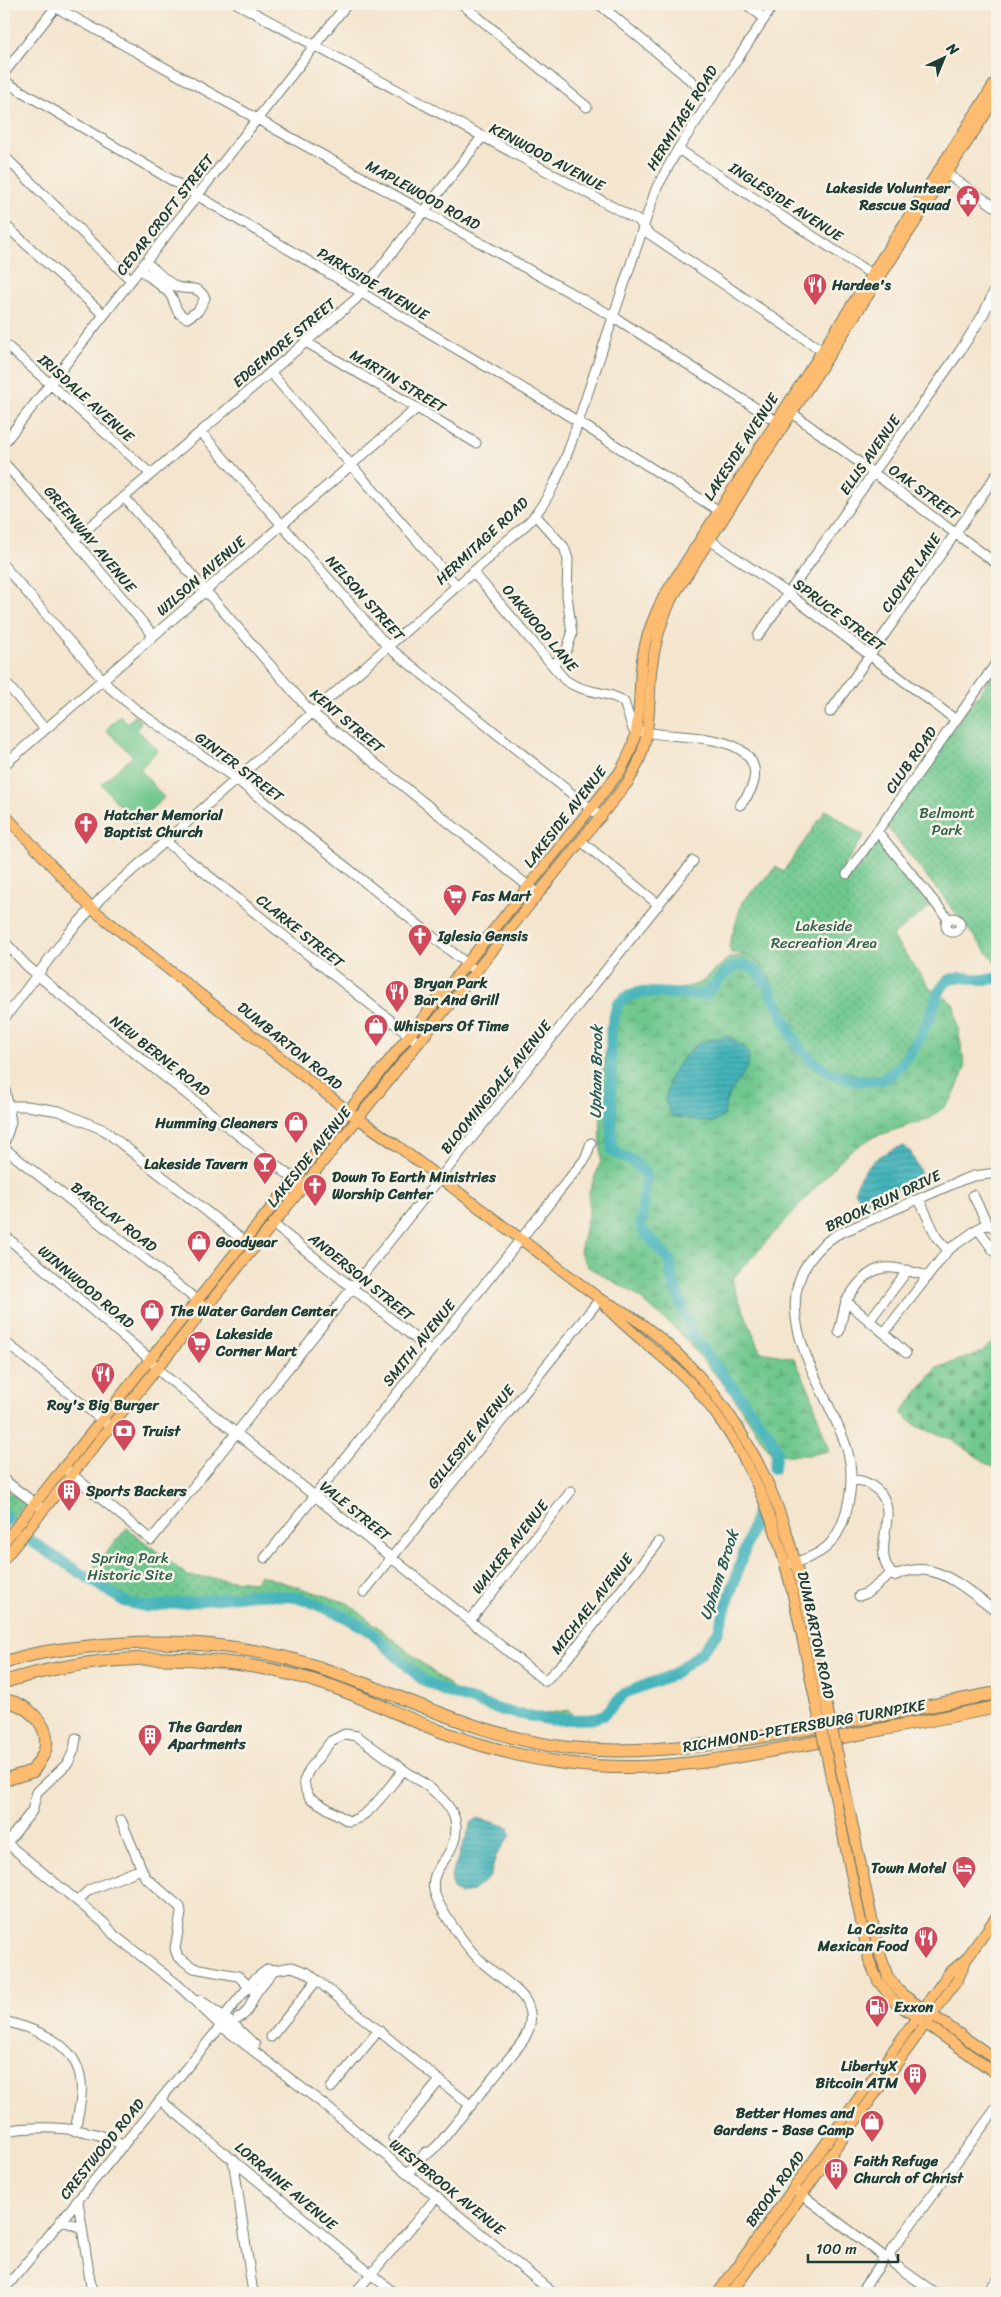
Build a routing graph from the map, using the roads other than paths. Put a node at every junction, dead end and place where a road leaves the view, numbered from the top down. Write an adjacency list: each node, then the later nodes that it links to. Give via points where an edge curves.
1 (238, 4): 9 (street, KENWOOD AVENUE)
2 (347, 4): 9 (street, CEDAR CROFT STREET)
3 (464, 4): 15 (street)
4 (599, 4): 14 (street)
5 (746, 4): 8 (street)
6 (774, 4): 8 (street, HERMITAGE ROAD)
7 (54, 5): 10 (street); 16 (street, MAPLEWOOD ROAD)
8 (764, 18): 14 (street, HERMITAGE ROAD)
9 (315, 46): 16 (street, CEDAR CROFT STREET); 17 (street, KENWOOD AVENUE)
10 (4, 73)
11 (997, 80): 27 (main road, LAKESIDE AVENUE)
12 (4, 81): 21 (street, PARKSIDE AVENUE)
13 (997, 96): 20 (main road, LAKESIDE AVENUE)
14 (712, 98): 18 (street, HERMITAGE ROAD)
15 (587, 107)
16 (258, 119): 21 (street, CEDAR CROFT STREET); 23 (street, MAPLEWOOD ROAD)
17 (482, 137): 23 (street, EDGEMORE STREET); 25 (street, KENWOOD AVENUE)
18 (678, 149): 25 (street, HERMITAGE ROAD, via 656,189); 27 (street, INGLESIDE AVENUE)
19 (4, 156): 28 (street)
20 (947, 174): 22 (street); 27 (main road, LAKESIDE AVENUE)
21 (198, 196): 26 (street, CEDAR CROFT STREET); 30 (street, PARKSIDE AVENUE)
22 (997, 208)
23 (424, 212): 30 (street, EDGEMORE STREET); 32 (street, MAPLEWOOD ROAD)
24 (4, 224): 31 (street)
25 (644, 226): 32 (street, HERMITAGE ROAD); 35 (street, KENWOOD AVENUE, via 648,233)
26 (143, 266): 26 (street, via 170,295 181,316 187,318 198,312 204,298 197,288 177,287); 28 (street, CEDAR CROFT STREET)
27 (875, 276): 35 (main road, LAKESIDE AVENUE)
28 (131, 280): 31 (street, CEDAR CROFT STREET)
29 (997, 285): 47 (street, ELLIS AVENUE, via 977,325)
30 (361, 293): 33 (street, EDGEMORE STREET); 41 (street, PARKSIDE AVENUE)
31 (104, 314): 37 (street, CEDAR CROFT STREET)
32 (614, 317): 40 (street, MAPLEWOOD ROAD); 41 (street, HERMITAGE ROAD)
33 (306, 342): 36 (street, EDGEMORE STREET); 38 (street, MARTIN STREET)
34 (4, 343): 37 (street, IRISDALE AVENUE)
35 (826, 353): 39 (main road, LAKESIDE AVENUE)
36 (270, 372): 42 (street, EDGEMORE STREET); 46 (street)
37 (49, 385): 43 (street, CEDAR CROFT STREET); 48 (street, IRISDALE AVENUE)
38 (417, 408): 44 (street, MARTIN STREET); 46 (street, WILSON AVENUE)
39 (788, 411): 40 (main road, LAKESIDE AVENUE); 47 (street, OAK STREET); 51 (main road, LAKESIDE AVENUE)
40 (776, 421): 51 (main road, LAKESIDE AVENUE)
41 (578, 422): 51 (street, PARKSIDE AVENUE); 52 (street, HERMITAGE ROAD, via 558,478)
42 (201, 432): 48 (street, EDGEMORE STREET); 53 (street, NELSON STREET)
43 (4, 443)
44 (476, 443)
45 (4, 463): 56 (street, GREENWAY AVENUE)
46 (350, 464): 53 (street, WILSON AVENUE); 60 (street)
47 (874, 472): 54 (street, OAK STREET); 62 (street, ELLIS AVENUE)
48 (151, 474): 50 (street, EDGEMORE STREET)
49 (997, 474): 54 (street, CLOVER LANE)
50 (124, 497): 56 (street, EDGEMORE STREET); 61 (street, KENT STREET)
51 (722, 513): 55 (main road, LAKESIDE AVENUE)
52 (535, 515): 59 (street, HERMITAGE ROAD); 68 (street, via 564,546 568,559 571,640)
53 (281, 525): 61 (street, WILSON AVENUE); 65 (street, NELSON STREET)
54 (956, 533): 57 (street, OAK STREET); 66 (street, CLOVER LANE)
55 (706, 538): 62 (street, SPRUCE STREET); 75 (main road, LAKESIDE AVENUE, via 672,598 660,629)
56 (74, 540): 63 (street, GREENWAY AVENUE)
57 (997, 564)
58 (4, 566): 69 (street, GINTER STREET)
59 (474, 572): 60 (street, HERMITAGE ROAD); 68 (street, OAKWOOD LANE)
60 (457, 586): 65 (street, HERMITAGE ROAD)
61 (205, 591): 63 (street, WILSON AVENUE); 71 (street, KENT STREET)
62 (789, 594): 64 (street, ELLIS AVENUE); 66 (street, SPRUCE STREET)
63 (154, 635): 69 (street, WILSON AVENUE)
64 (758, 636)
65 (387, 646): 71 (street, HERMITAGE ROAD); 79 (street, NELSON STREET)
66 (870, 656): 72 (street, CLOVER LANE); 73 (street, SPRUCE STREET)
67 (997, 662): 73 (street, CLUB ROAD)
68 (553, 666): 75 (street, OAKWOOD LANE, via 577,688 617,697 624,702 631,727)
69 (102, 680): 74 (street, WILSON AVENUE); 77 (street, GINTER STREET, via 140,712)
70 (4, 681): 74 (street)
71 (312, 712): 77 (street, HERMITAGE ROAD); 87 (street, KENT STREET)
72 (830, 712)
73 (956, 720): 82 (street, CLUB ROAD)
74 (45, 729): 76 (street, WILSON AVENUE)
75 (643, 731): 78 (street, via 725,742 743,750 753,762 755,774 751,790); 79 (main road, LAKESIDE AVENUE, via 625,764); 81 (main road, LAKESIDE AVENUE, via 635,770)
76 (4, 765)
77 (235, 778): 83 (street, HERMITAGE ROAD); 93 (street, GINTER STREET)
78 (740, 805)
79 (591, 809): 81 (street, NELSON STREET); 87 (main road, LAKESIDE AVENUE)
80 (4, 814): 90 (main road, DUMBARTON ROAD)
81 (601, 817): 84 (main road, LAKESIDE AVENUE)
82 (877, 831): 86 (street, CLUB ROAD); 91 (street)
83 (165, 841): 90 (street, HERMITAGE ROAD); 97 (street, CLARKE STREET)
84 (581, 841): 88 (main road, LAKESIDE AVENUE); 89 (street)
85 (693, 861): 89 (street, BLOOMINGDALE AVENUE)
86 (847, 874)
87 (529, 887): 88 (street, KENT STREET); 93 (main road, LAKESIDE AVENUE)
88 (538, 894): 94 (main road, LAKESIDE AVENUE)
89 (659, 904): 106 (street, BLOOMINGDALE AVENUE)
90 (92, 908): 95 (street, HERMITAGE ROAD); 101 (main road, DUMBARTON ROAD)
91 (948, 920)
92 (4, 941): 95 (street, NEW BERNE ROAD)
93 (468, 964): 94 (street, GINTER STREET); 97 (main road, LAKESIDE AVENUE)
94 (477, 971): 98 (main road, LAKESIDE AVENUE)
95 (37, 975): 96 (street, HERMITAGE ROAD); 107 (street, NEW BERNE ROAD)
96 (4, 1018)
97 (409, 1036): 98 (street, CLARKE STREET); 101 (main road, LAKESIDE AVENUE)
98 (419, 1044): 102 (main road, LAKESIDE AVENUE)
99 (4, 1084): 100 (street)
100 (6, 1106): 104 (street, via 10,1129); 116 (street, via 43,1108 91,1123 120,1141)
101 (349, 1112): 102 (main road, DUMBARTON ROAD); 107 (main road, LAKESIDE AVENUE)
102 (358, 1119): 106 (main road, DUMBARTON ROAD); 108 (main road, LAKESIDE AVENUE)
103 (591, 1143): 115 (street, SMITH AVENUE, via 585,1158)
104 (4, 1146): 124 (street, BARCLAY ROAD)
105 (997, 1173): 110 (street, BROOK RUN DRIVE, via 974,1176)
106 (441, 1178): 115 (main road, DUMBARTON ROAD); 122 (street, BLOOMINGDALE AVENUE)
107 (295, 1180): 108 (street, NEW BERNE ROAD); 116 (main road, LAKESIDE AVENUE)
108 (304, 1187): 111 (main road, LAKESIDE AVENUE)
109 (973, 1195): 112 (street)
110 (919, 1199): 118 (street, via 937,1238); 141 (street, BROOK RUN DRIVE, via 831,1238 813,1255 798,1283 794,1308 798,1332 846,1447)
111 (274, 1225): 117 (main road, LAKESIDE AVENUE); 122 (street, ANDERSON STREET)
112 (993, 1226): 113 (street)
113 (978, 1229): 118 (street); 119 (street)
114 (4, 1235): 133 (street, WINNWOOD ROAD)
115 (520, 1238): 123 (main road, DUMBARTON ROAD); 131 (street, SMITH AVENUE)
116 (245, 1241): 117 (street); 124 (main road, LAKESIDE AVENUE)
117 (254, 1249): 126 (main road, LAKESIDE AVENUE)
118 (948, 1250): 121 (street)
119 (994, 1251)
120 (908, 1270): 121 (street); 125 (street, via 894,1266 865,1276); 127 (street)
121 (928, 1276): 129 (street)
122 (353, 1288): 131 (street, ANDERSON STREET); 137 (street, BLOOMINGDALE AVENUE)
123 (600, 1299): 149 (street, GILLESPIE AVENUE); 151 (main road, DUMBARTON ROAD, via 616,1318 679,1372 724,1425 756,1481)
124 (198, 1300): 126 (street, BARCLAY ROAD); 133 (main road, LAKESIDE AVENUE)
125 (846, 1301): 127 (street); 128 (street)
126 (205, 1310): 134 (main road, LAKESIDE AVENUE)
127 (869, 1321): 129 (street)
128 (839, 1332)
129 (884, 1334): 132 (street)
130 (4, 1341): 135 (street)
131 (431, 1351): 143 (street, SMITH AVENUE)
132 (906, 1353)
133 (150, 1360): 134 (street, VALE STREET); 135 (main road, LAKESIDE AVENUE)
134 (158, 1369): 136 (main road, LAKESIDE AVENUE); 137 (street, VALE STREET)
135 (102, 1420): 136 (street); 138 (main road, LAKESIDE AVENUE)
136 (112, 1427): 139 (main road, LAKESIDE AVENUE)
137 (237, 1432): 139 (street, BLOOMINGDALE AVENUE, via 151,1540); 143 (street, VALE STREET)
138 (64, 1468): 139 (street); 144 (main road, LAKESIDE AVENUE)
139 (73, 1475): 145 (main road, LAKESIDE AVENUE)
140 (4, 1480): 144 (street)
141 (852, 1480): 151 (street, BROOK RUN DRIVE, via 850,1498 837,1537 825,1550); 152 (street, via 867,1482 884,1496 888,1510 882,1542 885,1562)
142 (571, 1491): 156 (street, WALKER AVENUE)
143 (315, 1496): 148 (street, SMITH AVENUE); 149 (street, VALE STREET)
144 (35, 1503): 145 (street); 146 (main road)
145 (45, 1511): 150 (main road)
146 (4, 1542)
147 (659, 1542): 158 (street, MICHAEL AVENUE, via 566,1660)
148 (265, 1558)
149 (392, 1558): 153 (street, GILLESPIE AVENUE); 156 (street, VALE STREET)
150 (4, 1560)
151 (791, 1564): 163 (main road, DUMBARTON ROAD)
152 (892, 1574): 154 (street); 155 (street, via 912,1568 932,1570)
153 (364, 1592)
154 (859, 1596)
155 (997, 1612)
156 (470, 1621): 158 (street, VALE STREET)
157 (4, 1663): 164 (highway, RICHMOND-PETERSBURG TURNPIKE, via 50,1651 125,1642 198,1643 251,1650 310,1664 480,1729 566,1747 613,1751 667,1750 799,1731)
158 (545, 1681)
159 (4, 1682): 165 (highway, RICHMOND-PETERSBURG TURNPIKE, via 90,1662 124,1659 166,1658 224,1663 284,1673 330,1686 438,1730 504,1751 574,1764 622,1768 729,1759)
160 (997, 1685): 164 (highway)
161 (997, 1692): 164 (highway, RICHMOND-PETERSBURG TURNPIKE)
162 (4, 1700): 168 (highway, via 25,1708 36,1717 42,1726 46,1749 33,1770)
163 (821, 1703): 178 (main road, DUMBARTON ROAD, bridge, via 840,1765 884,1969 900,1992); 180 (main road, DUMBARTON ROAD, bridge, via 829,1767 872,1967 888,1994)
164 (936, 1704)
165 (997, 1706)
166 (76, 1738): 170 (street, via 68,1764 37,1792 32,1811)
167 (404, 1770): 167 (street, via 354,1734 345,1734 334,1738 305,1778 306,1791 310,1798 344,1820 360,1818); 189 (street, via 440,1794 454,1816 454,1842 434,1878 437,1898 470,1950 520,1993 530,2011 530,2028 526,2036)
168 (4, 1780)
169 (121, 1820): 171 (street)
170 (5, 1842): 172 (street, WESTBROOK AVENUE)
171 (141, 1869): 172 (street, via 90,1890); 176 (street, via 150,1883 180,1907 175,1949 178,1957 196,1969 238,1976)
172 (77, 1901): 181 (street, WESTBROOK AVENUE, via 114,1935)
173 (997, 1916): 178 (main road, BROOK ROAD, via 966,1960 949,1973)
174 (274, 1970): 175 (street, via 297,1968); 176 (street, via 268,1969); 177 (street)
175 (317, 1980): 182 (street); 183 (street)
176 (249, 1985): 177 (street); 181 (street)
177 (256, 1994): 181 (street, via 246,2012)
178 (928, 2012): 180 (main road, BROOK ROAD); 184 (main road, DUMBARTON ROAD)
179 (4, 2021): 192 (street, via 43,2036 75,2058 82,2095)
180 (921, 2022): 185 (main road, DUMBARTON ROAD); 197 (main road, BROOK ROAD)
181 (226, 2023): 188 (street, CRESTWOOD ROAD); 196 (street, WESTBROOK AVENUE)
182 (379, 2030): 186 (street); 187 (street)
183 (271, 2037)
184 (997, 2060)
185 (997, 2074)
186 (440, 2080): 189 (street); 193 (street, WESTBROOK AVENUE)
187 (331, 2088)
188 (160, 2100): 194 (street, CRESTWOOD ROAD); 195 (street, LORRAINE AVENUE)
189 (470, 2106): 196 (street, via 438,2145 424,2155)
190 (997, 2107): 202 (street)
191 (4, 2131): 192 (street)
192 (75, 2131): 194 (street, via 104,2135)
193 (392, 2138)
194 (123, 2146): 199 (street, CRESTWOOD ROAD)
195 (233, 2159): 203 (street, LORRAINE AVENUE); 207 (street)
196 (410, 2175): 198 (street, WESTBROOK AVENUE)
197 (798, 2192): 202 (street); 211 (main road, BROOK ROAD); 212 (main road, BROOK ROAD)
198 (437, 2197): 203 (street); 210 (street, WESTBROOK AVENUE)
199 (78, 2200): 200 (street, CRESTWOOD ROAD); 201 (street)
200 (61, 2220): 201 (street); 205 (street, CRESTWOOD ROAD)
201 (82, 2228): 206 (street)
202 (886, 2256): 213 (street); 214 (street)
203 (371, 2274): 208 (street); 209 (street, LORRAINE AVENUE)
204 (997, 2280): 215 (street)
205 (4, 2290)
206 (92, 2293)
207 (253, 2293)
208 (355, 2293)
209 (394, 2293)
210 (553, 2293)
211 (718, 2293)
212 (731, 2293)
213 (860, 2293)
214 (935, 2293)
215 (987, 2293)

